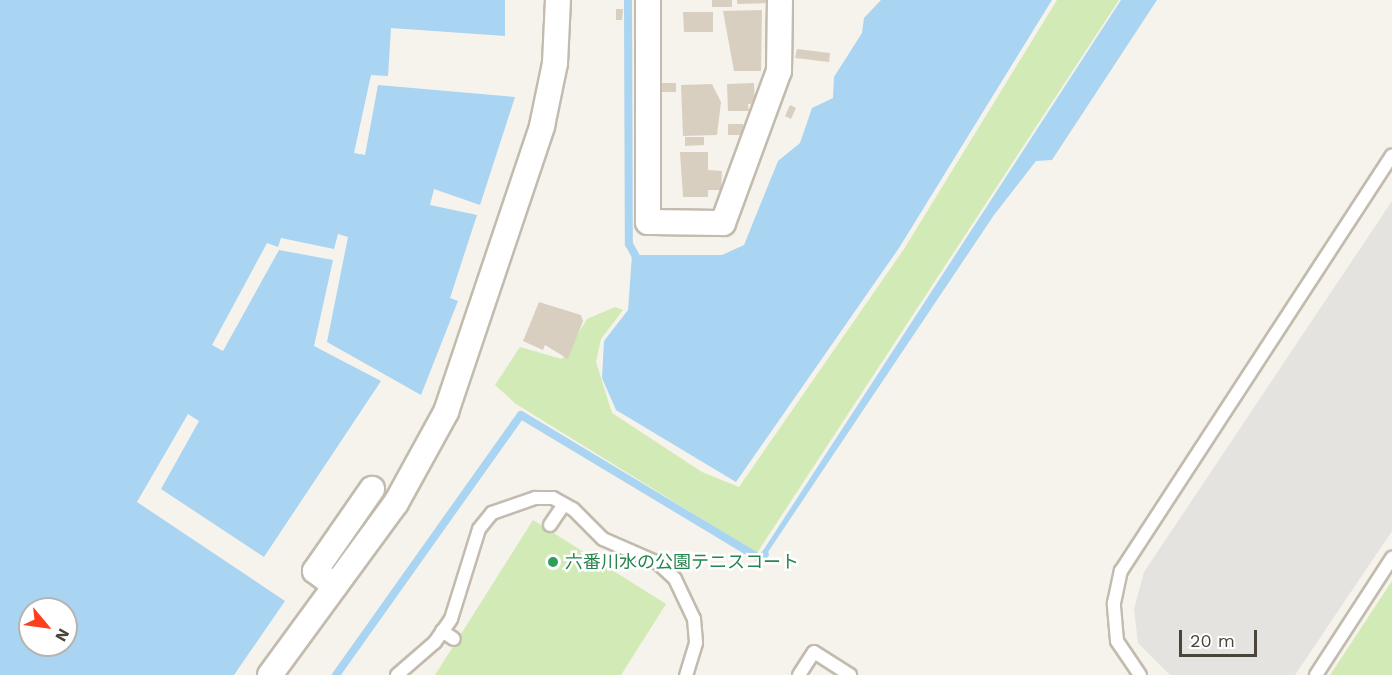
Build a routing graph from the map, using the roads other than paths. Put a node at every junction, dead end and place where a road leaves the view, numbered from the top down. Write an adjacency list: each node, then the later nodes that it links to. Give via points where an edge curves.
1 (558, 0): 9 (street, via 555,63 542,126 446,412 407,485)
2 (648, 0): 3 (street, via 648,222 723,223 779,71)
3 (780, 0)
4 (1392, 156): 17 (lane, via 1121,571 1114,603 1118,641)
5 (372, 489): 9 (street, via 315,572)
6 (564, 504): 7 (lane); 10 (lane, via 535,498 492,513 479,529 462,597); 14 (lane, via 603,539 658,563 675,579 694,619 696,643)
7 (550, 525)
8 (1392, 558): 18 (lane)
9 (335, 586): 12 (street)
10 (442, 631): 11 (lane); 13 (lane)
11 (454, 639)
12 (270, 675)
13 (397, 675)
14 (686, 675)
15 (799, 675): 16 (lane, via 814,652)
16 (850, 675)
17 (1140, 675)
18 (1316, 675)

